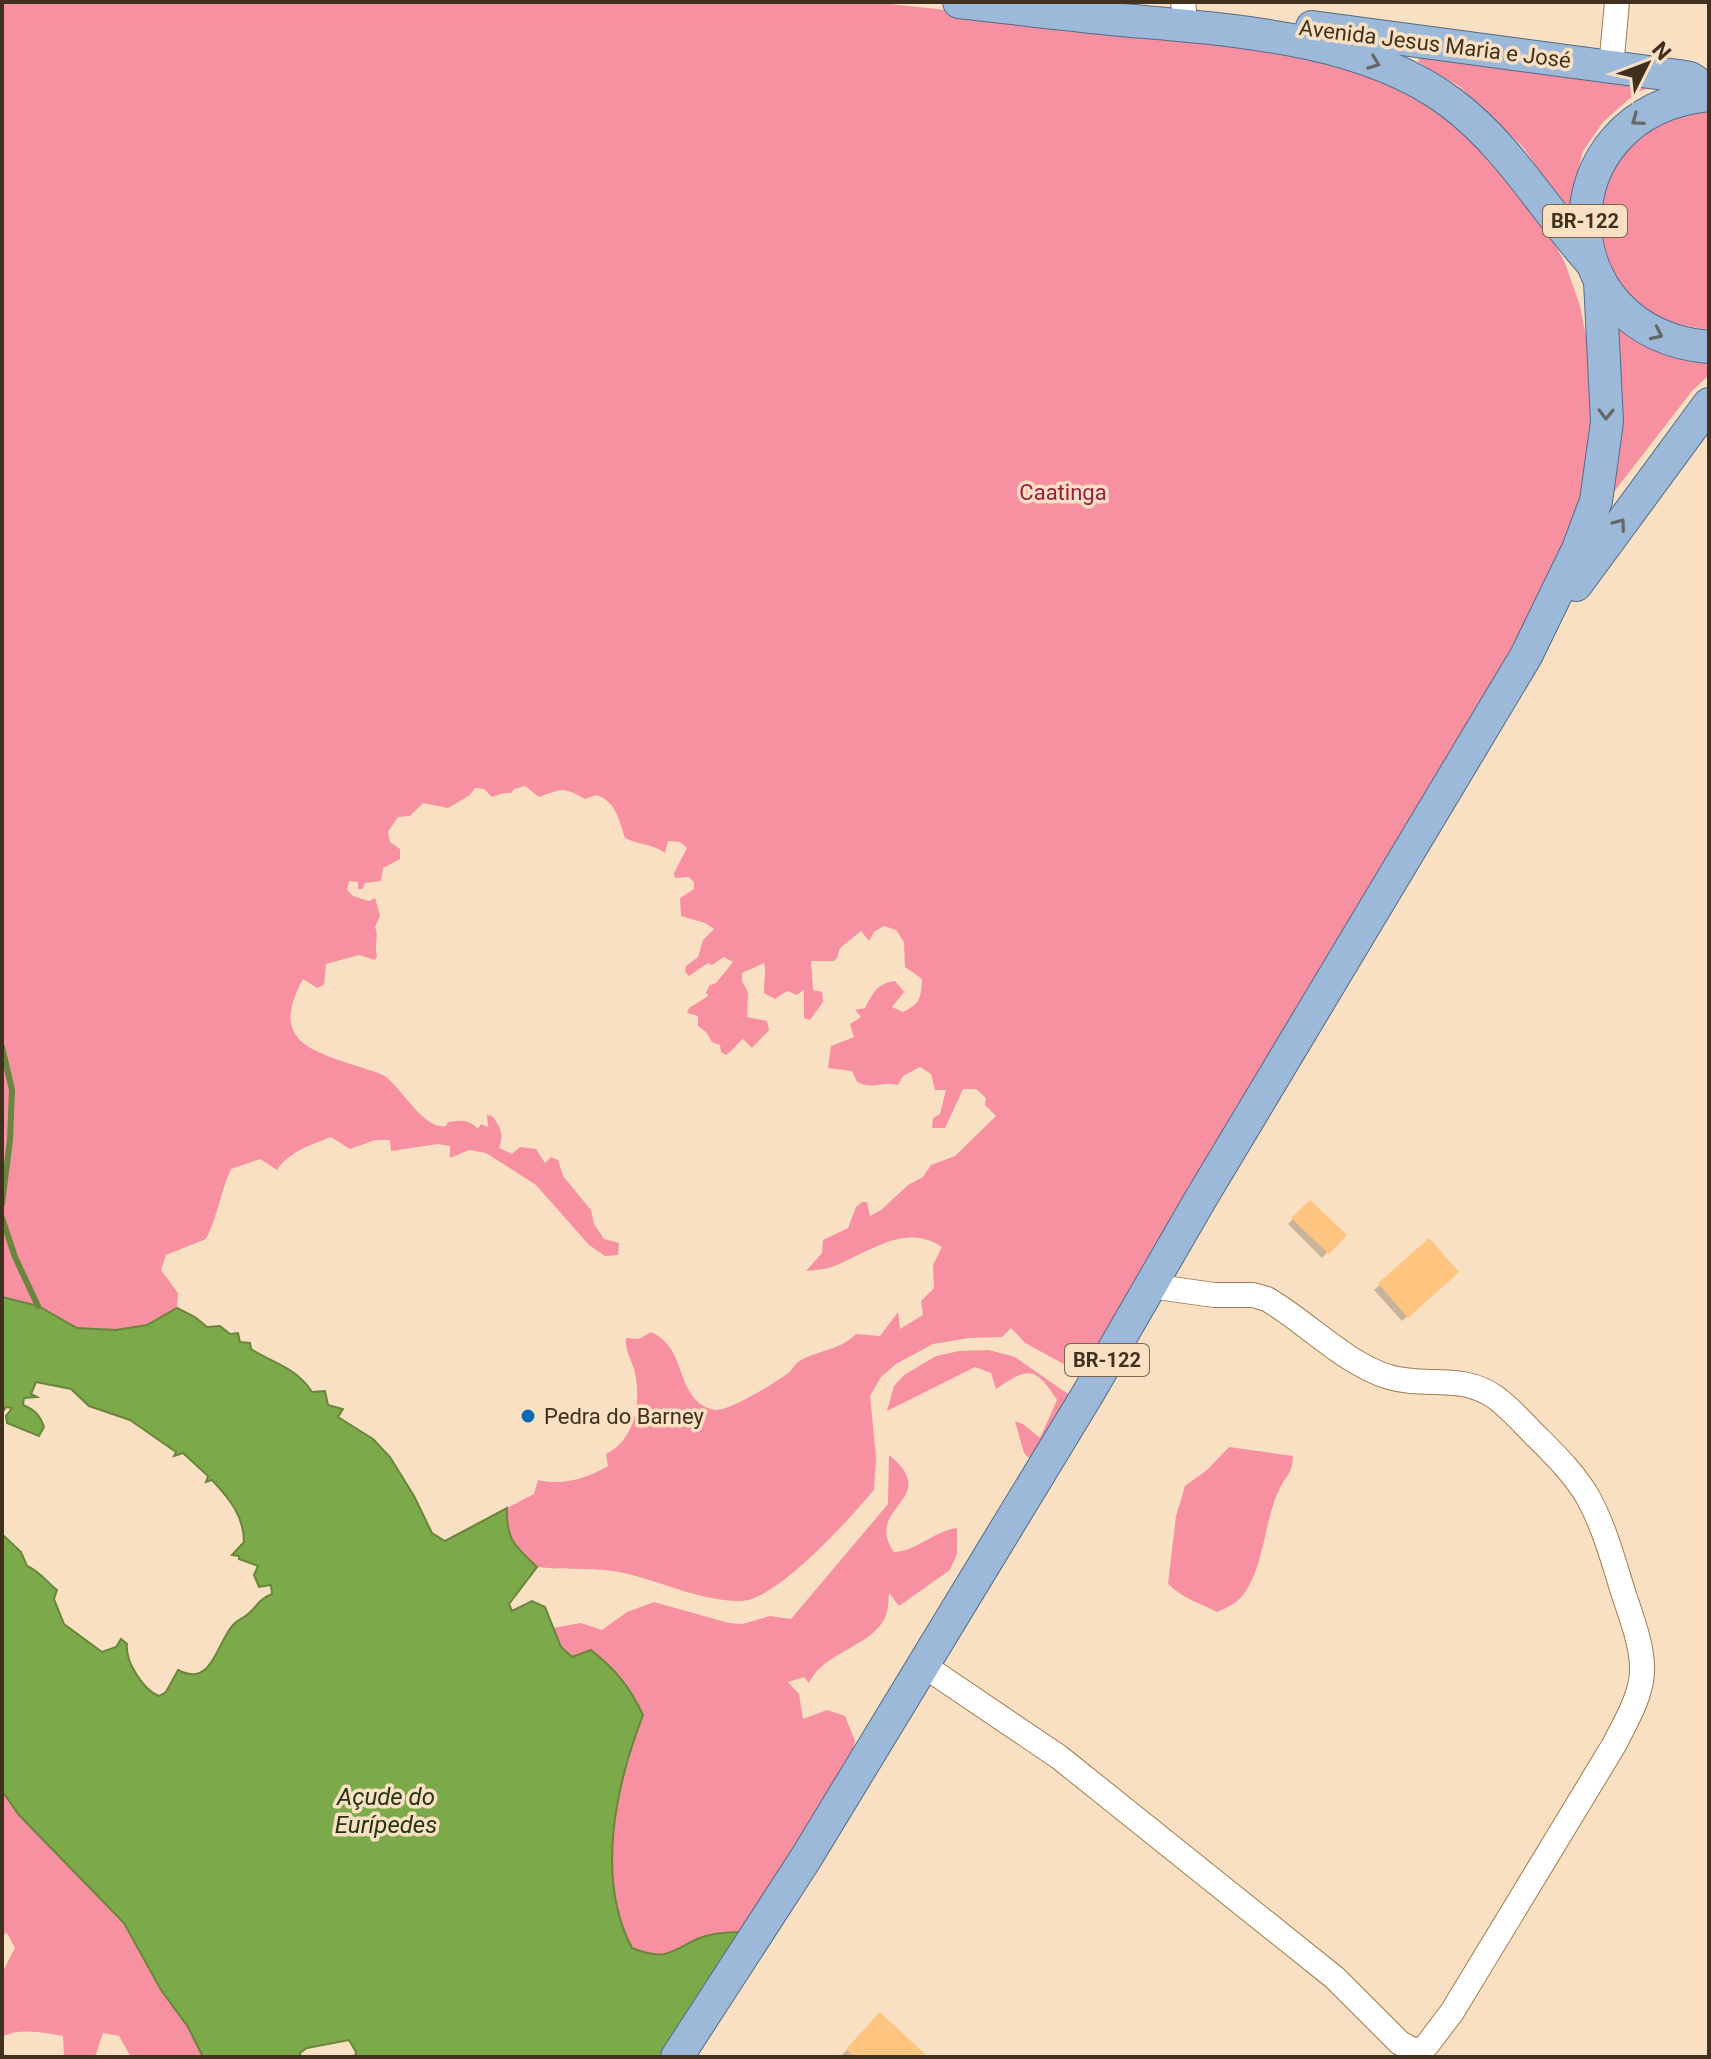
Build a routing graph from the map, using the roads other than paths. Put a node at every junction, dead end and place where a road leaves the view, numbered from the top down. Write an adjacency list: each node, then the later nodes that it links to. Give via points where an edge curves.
1 (959, 2): 7 (main road, Avenida Jesus Maria e José, one-way to 7, via 1287,39 1368,60 1413,79 1448,100 1508,155)
2 (1110, 2): 4 (main road, Avenida Jesus Maria e José)
3 (1617, 2): 5 (street)
4 (1184, 6): 5 (main road, Avenida Jesus Maria e José)
5 (1611, 67): 6 (main road, Avenida Jesus Maria e José, via 1690,78)
6 (1709, 93): 7 (main road, BR-122, one-way to 7, via 1655,107 1609,145 1586,200 1585,230)
7 (1595, 271): 8 (main road, Avenida Jesus Maria e José, one-way to 8, via 1621,310 1650,332 1683,345); 10 (main road, BR-122, one-way to 10, via 1607,422 1596,501)
8 (1709, 347)
9 (1709, 404): 10 (main road, BR-122, one-way to 9)
10 (1526, 656): 11 (main road, BR-122)
11 (1150, 1286): 12 (main road, BR-122); 12 (street, via 1267,1299 1365,1366 1410,1381 1476,1386 1525,1425 1588,1498 1632,1620 1642,1672 1614,1745 1452,2012 1417,2052 1400,2043 1335,1978 1059,1757)
12 (923, 1665): 13 (main road, BR-122)
13 (677, 2057)

